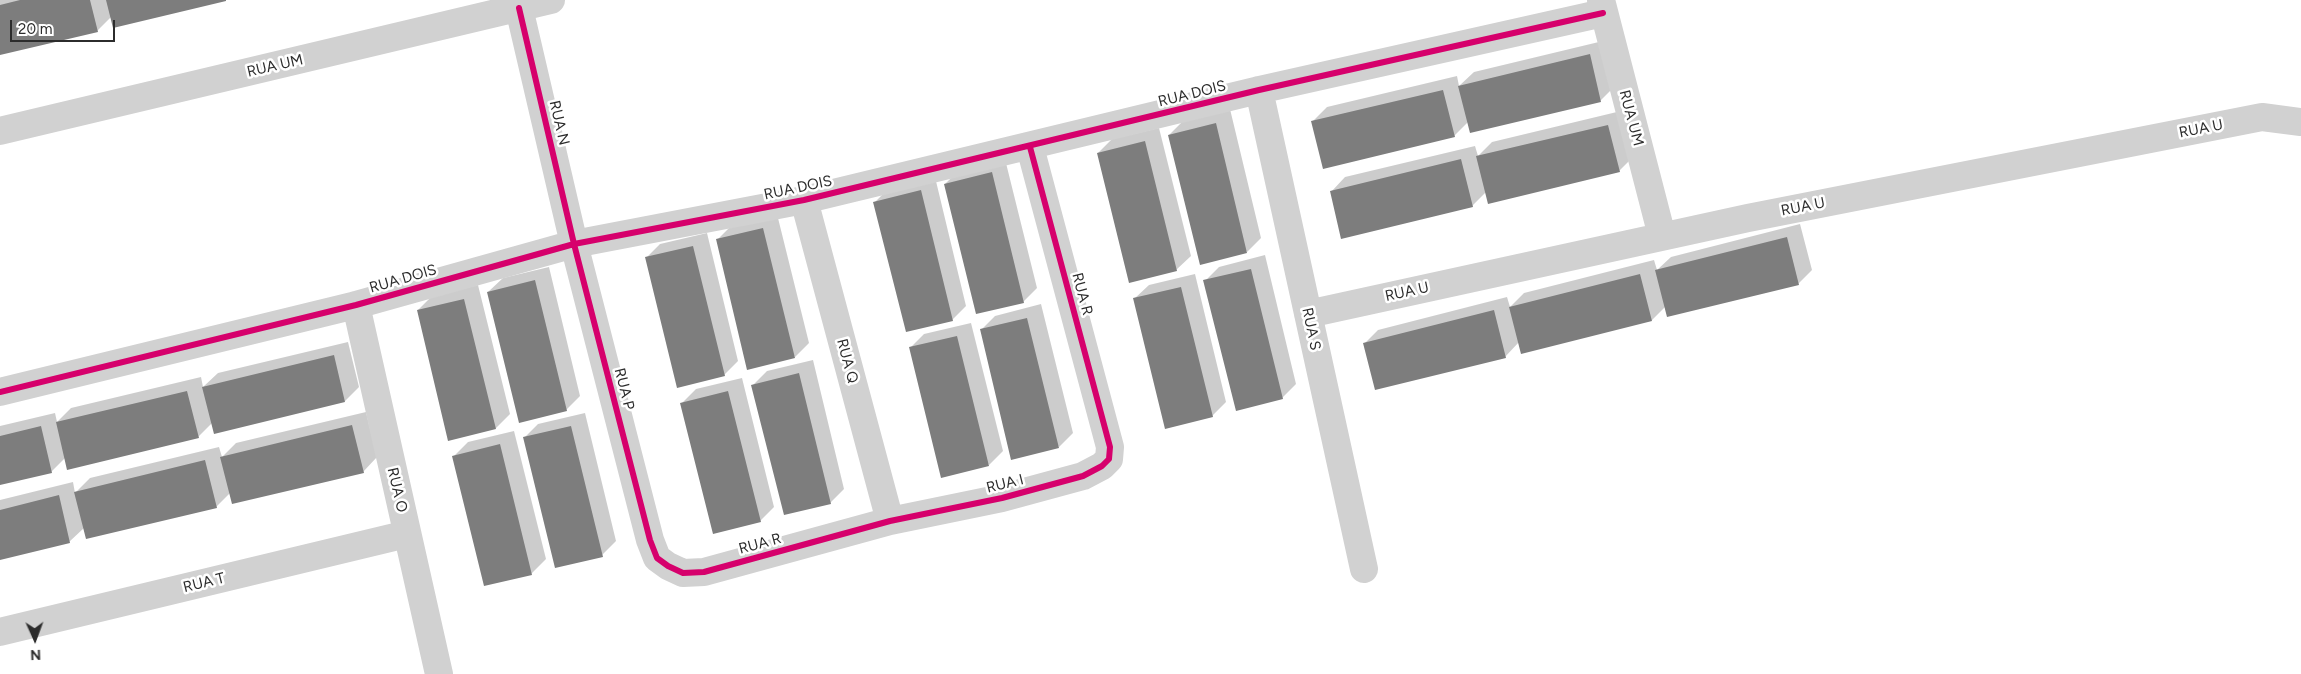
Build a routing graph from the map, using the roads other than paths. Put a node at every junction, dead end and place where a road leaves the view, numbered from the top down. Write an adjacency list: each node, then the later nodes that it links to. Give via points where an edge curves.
1 (551, 0): 3 (street, RUA UM)
2 (1602, 7): 4 (street, RUA DOIS); 9 (street, RUA UM)
3 (519, 8): 6 (street, RUA UM); 10 (street, RUA N)
4 (1259, 90): 7 (street, RUA DOIS); 12 (street, RUA S)
5 (2301, 122): 9 (street, RUA U, via 2262,117)
6 (0, 131)
7 (1030, 147): 8 (street, RUA DOIS); 14 (street, RUA R)
8 (804, 200): 10 (street, RUA DOIS); 15 (street, RUA Q)
9 (1662, 236): 12 (street, RUA U)
10 (574, 244): 11 (street, RUA DOIS); 17 (street, RUA P)
11 (356, 305): 13 (street, RUA DOIS); 16 (street, RUA O)
12 (1308, 314): 18 (street, RUA S)
13 (0, 392)
14 (1110, 447): 15 (street, RUA I, via 1109,459 1083,476 1002,498)
15 (890, 521): 17 (street, RUA R, via 704,572 683,573 668,566 657,558)
16 (407, 534): 19 (street, RUA T); 20 (street, RUA O)
17 (650, 540)
18 (1364, 569)
19 (0, 632)
20 (439, 674)

